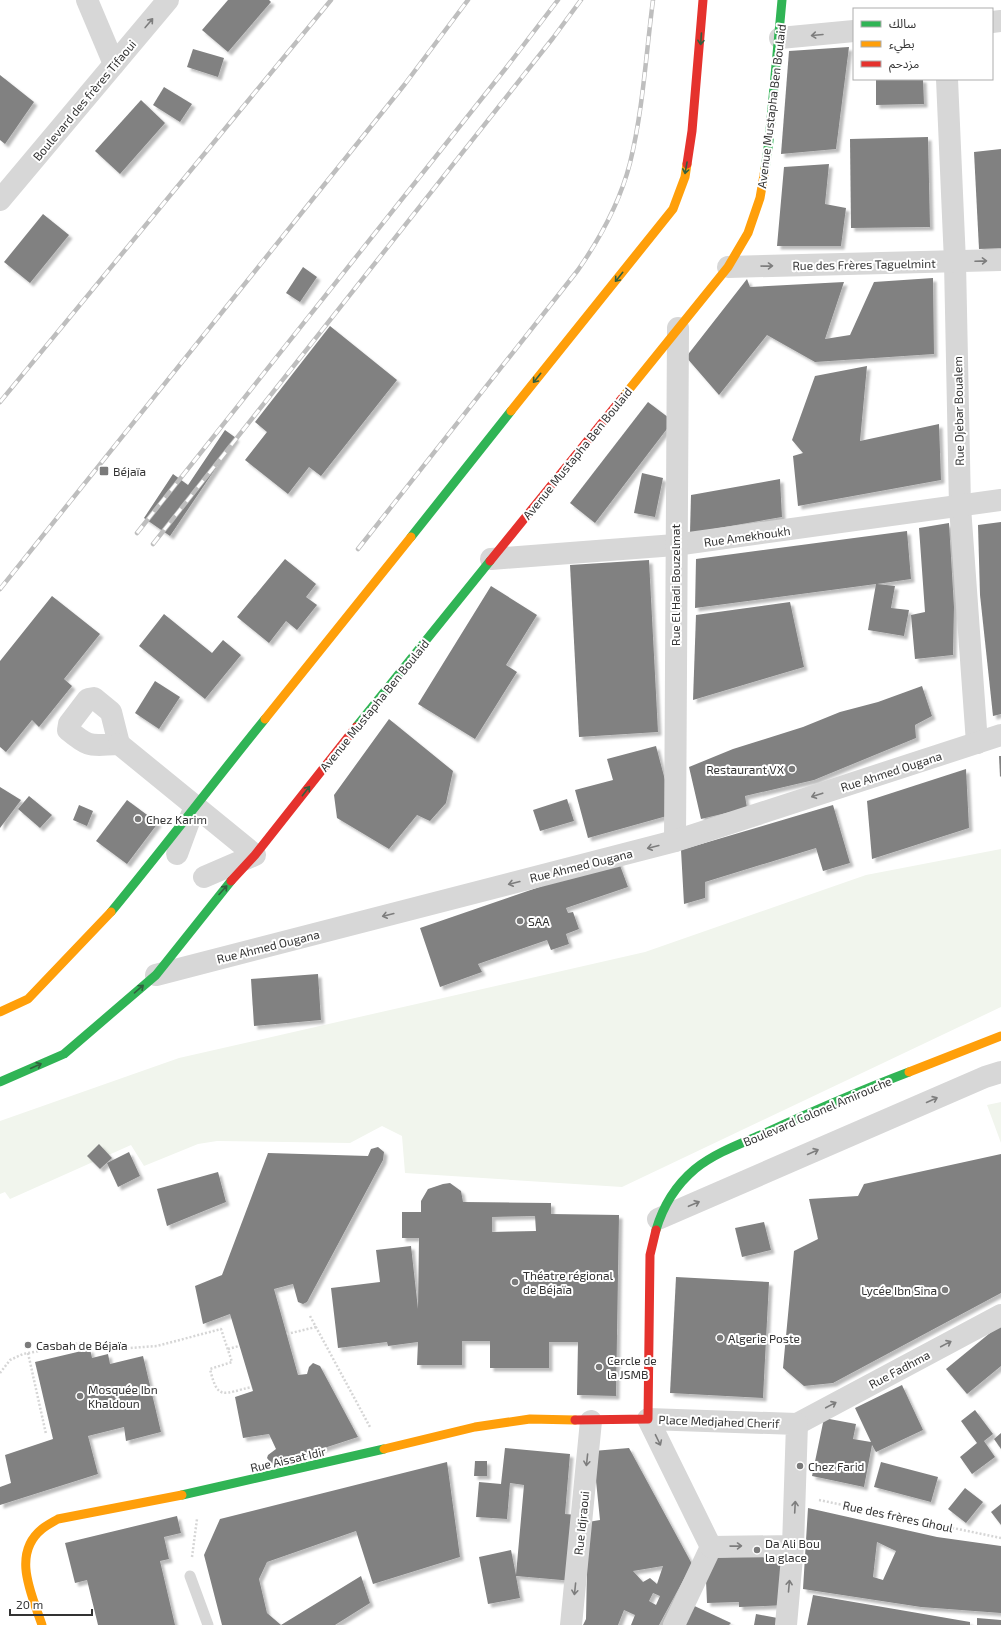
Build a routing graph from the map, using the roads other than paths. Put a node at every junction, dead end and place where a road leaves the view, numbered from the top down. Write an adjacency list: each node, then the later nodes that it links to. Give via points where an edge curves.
1 (87, 0): 7 (street)
2 (168, 0): 7 (street, Boulevard des frères Tifaoui, one-way to 2)
3 (704, 0): 21 (main road, one-way to 21, via 692,131 685,177 673,209)
4 (782, 0): 6 (main road, Avenue Mustapha Ben Boulaid)
5 (853, 31): 6 (street, one-way to 6)
6 (780, 38): 12 (main road, Avenue Mustapha Ben Boulaid, via 760,198 748,233)
7 (114, 64): 9 (street, Boulevard des frères Tifaoui)
8 (946, 80): 11 (street, Rue Djebar Boualem)
9 (0, 200)
10 (1001, 260): 11 (street, Rue des Frères Taguelmint, one-way to 10)
11 (955, 262): 12 (street, Rue des Frères Taguelmint, one-way to 11); 15 (street, Rue Djebar Boualem)
12 (728, 266): 13 (main road, Avenue Mustapha Ben Boulaid)
13 (678, 328): 16 (street, Rue El Hadi Bouzelmat); 17 (main road, Avenue Mustapha Ben Boulaid)
14 (1001, 500): 15 (street, Rue Amekhoukh)
15 (960, 507): 16 (street, Rue Amekhoukh); 19 (street, Rue Djebar Boualem)
16 (675, 546): 17 (street, Rue Amekhoukh); 22 (street, Rue El Hadi Bouzelmat)
17 (491, 559): 24 (main road, Avenue Mustapha Ben Boulaid, one-way to 17)
18 (1001, 735): 19 (street, Rue Ahmed Ougana)
19 (977, 743): 22 (street, Rue Ahmed Ougana, one-way to 22)
20 (119, 744): 21 (street)
21 (195, 806): 23 (street); 24 (street); 27 (main road, via 103,922 28,999)
22 (675, 841): 26 (street, Rue Ahmed Ougana, one-way to 26)
23 (177, 854)
24 (255, 855): 25 (street); 26 (main road, Avenue Mustapha Ben Boulaid, one-way to 24, via 221,892)
25 (204, 877)
26 (156, 975): 30 (main road, Avenue Mustapha Ben Boulaid, one-way to 26, via 64,1054)
27 (0, 1012)
28 (1001, 1036): 31 (main road, Boulevard Colonel Amirouche, via 807,1114 713,1157 691,1173 676,1189)
29 (1001, 1072): 31 (street, one-way to 29)
30 (0, 1082)
31 (658, 1219): 33 (main road, Boulevard Colonel Amirouche, via 650,1255)
32 (1001, 1315): 35 (street, Rue Fadhma, one-way to 32)
33 (648, 1419): 34 (main road, Rue Aissat Idir); 35 (street, Place Medjahed Cherif); 37 (street, Place Medjahed Cherif, one-way to 37)
34 (591, 1421): 39 (main road, Rue Aissat Idir, via 530,1419 475,1427 200,1492 58,1519 35,1533 24,1557 24,1570); 41 (street, Rue Idjraoui, one-way to 41)
35 (797, 1424): 36 (street, Place Medjahed Cherif, one-way to 35)
36 (792, 1546): 37 (street, one-way to 36); 43 (street, Place Medjahed Cherif, one-way to 36)
37 (711, 1547): 42 (street)
38 (190, 1576): 40 (lane)
39 (42, 1625)
40 (208, 1625)
41 (571, 1625)
42 (674, 1625)
43 (786, 1625)

